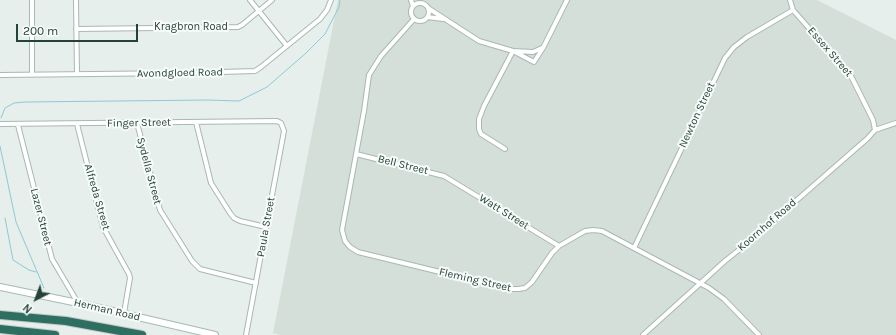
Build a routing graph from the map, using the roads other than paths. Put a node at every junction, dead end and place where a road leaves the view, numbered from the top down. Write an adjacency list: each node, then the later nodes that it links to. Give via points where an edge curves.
1 (32, 0): 22 (street)
2 (76, 0): 17 (street)
3 (250, 0): 13 (street)
4 (272, 0): 13 (street, Kragbron Road)
5 (331, 0): 18 (street, Avondgloed Road, via 324,14)
6 (411, 0): 10 (street)
7 (567, 0): 19 (street)
8 (790, 0): 12 (street, Essex Street)
9 (421, 1): 10 (street); 11 (street)
10 (413, 6): 15 (street, via 411,13)
11 (428, 8): 14 (street); 16 (street)
12 (793, 10): 31 (street, Essex Street, via 851,76 874,120); 37 (street, Newton Street, via 734,47 725,58)
13 (259, 11): 17 (street, Kragbron Road, via 238,27); 18 (street)
14 (427, 17): 15 (street, via 421,21); 16 (street)
15 (414, 19): 33 (street, Fleming Street, via 376,63 369,75)
16 (446, 19): 20 (street, via 483,42)
17 (76, 29): 23 (street)
18 (287, 46): 23 (street, Avondgloed Road, via 257,70 248,72)
19 (543, 48): 20 (street, via 533,52); 20 (street, via 534,62)
20 (513, 51): 32 (street, via 479,119 481,134)
21 (0, 74): 22 (street, Avondgloed Road)
22 (32, 74): 23 (street, Avondgloed Road)
23 (77, 74)
24 (278, 121): 25 (street, Finger Street); 35 (street, Paula Street, via 284,130)
25 (196, 122): 26 (street, Finger Street); 35 (street, via 211,183 230,214 240,221)
26 (137, 123): 29 (street, Finger Street); 39 (street, Sydella Street, via 160,210 192,261 200,269)
27 (896, 123): 31 (street, Koornhof Road)
28 (0, 124): 30 (street, Finger Street)
29 (77, 124): 30 (street, Finger Street); 42 (street, Alfreda Street, via 103,227 130,278)
30 (18, 125): 41 (street, Lazer Street, via 52,259)
31 (875, 130): 38 (street, Koornhof Road)
32 (505, 149)
33 (356, 154): 34 (street, Bell Street); 36 (street, Fleming Street, via 342,230 344,241 354,250 518,289 525,288 532,282)
34 (449, 178): 36 (street, Watt Street)
35 (266, 227): 39 (street, Paula Street)
36 (559, 246): 37 (street, Fleming Street, via 585,231 596,230 606,232)
37 (634, 248): 38 (street, Fleming Street)
38 (701, 283): 51 (street, Koornhof Road); 52 (street, Fleming Street, via 724,299)
39 (256, 284): 50 (street, Paula Street)
40 (0, 287): 41 (main road, Herman Road)
41 (78, 303): 42 (main road, Herman Road)
42 (124, 313): 45 (main road, Herman Road)
43 (1, 315): 47 (highway, via 66,321)
44 (1, 329): 46 (highway)
45 (190, 330): 48 (main road, Herman Road); 49 (main road, Herman Road)
46 (55, 335)
47 (142, 335)
48 (204, 335)
49 (215, 335)
50 (246, 335)
51 (643, 335)
52 (759, 335)

